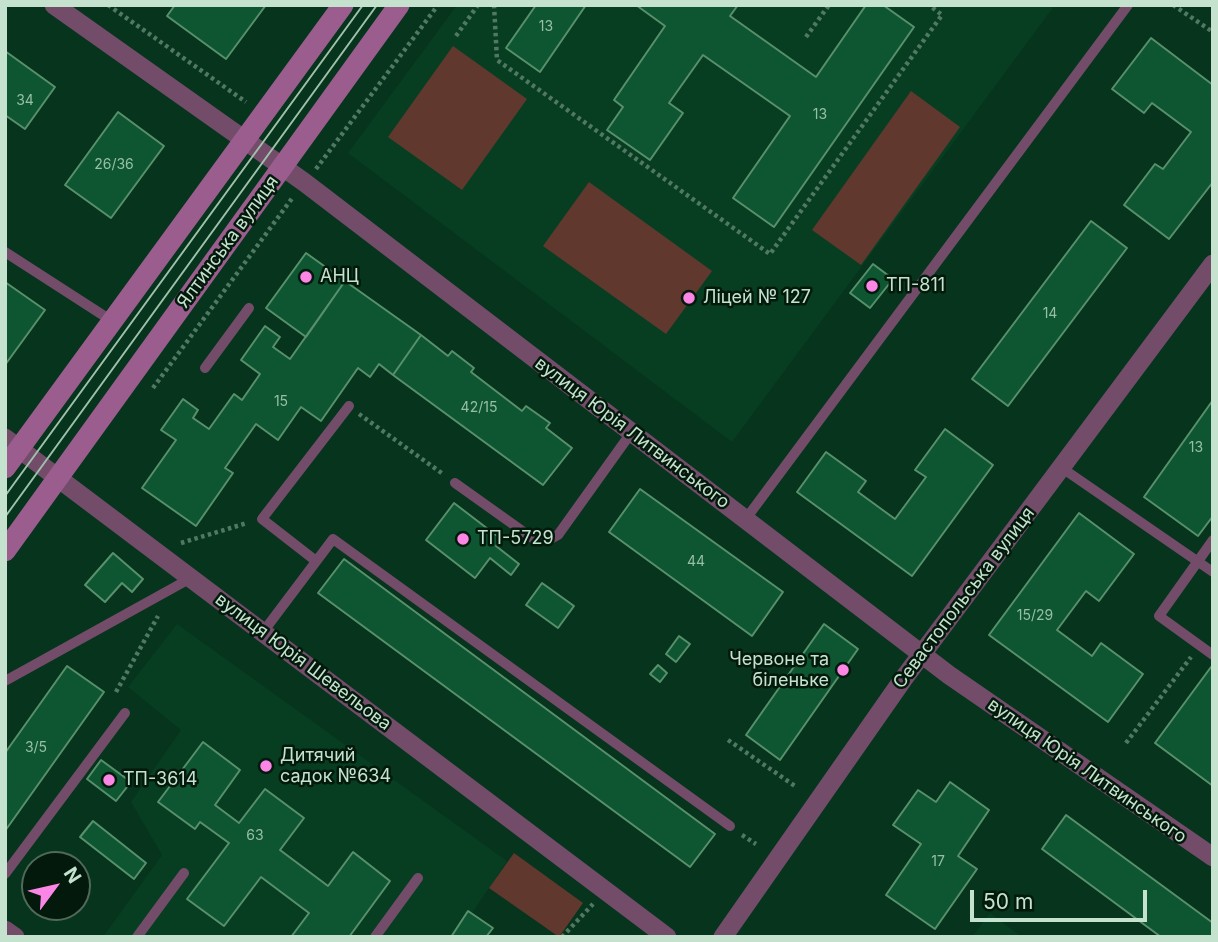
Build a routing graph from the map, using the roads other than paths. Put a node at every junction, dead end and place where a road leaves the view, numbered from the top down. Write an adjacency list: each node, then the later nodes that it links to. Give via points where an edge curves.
1 (54, 5): 5 (street, вулиця Юрія Литвинського)
2 (343, 5): 5 (street)
3 (399, 5): 6 (street, Ялтинська вулиця)
4 (1128, 5): 19 (lane)
5 (246, 139): 6 (street, вулиця Юрія Литвинського); 10 (street)
6 (282, 167): 13 (street, вулиця Юрія Литвинського); 17 (street, Ялтинська вулиця)
7 (5, 252): 10 (lane)
8 (1211, 271): 16 (street, Севастопольська вулиця)
9 (249, 308): 11 (lane)
10 (112, 322): 14 (street)
11 (205, 368)
12 (349, 407): 22 (lane, via 262,519)
13 (631, 433): 18 (lane, via 558,535 548,540 535,540); 19 (street, вулиця Юрія Литвинського)
14 (12, 443): 15 (street); 17 (street, вулиця Юрія Шевельова)
15 (5, 468)
16 (1062, 468): 23 (lane); 27 (street, Севастопольська вулиця)
17 (57, 478): 21 (street, Ялтинська вулиця); 25 (street, вулиця Юрія Шевельова)
18 (455, 483)
19 (745, 520): 27 (street, вулиця Юрія Литвинського)
20 (1213, 540): 23 (lane)
21 (5, 551)
22 (316, 561): 26 (lane); 31 (lane, via 333,539)
23 (1198, 561): 24 (lane); 28 (lane, via 1159,616)
24 (1213, 572)
25 (182, 582): 26 (street, вулиця Юрія Шевельова); 29 (lane)
26 (263, 632): 40 (street, вулиця Юрія Шевельова)
27 (922, 655): 32 (street, вулиця Юрія Литвинського); 41 (street, Севастопольська вулиця)
28 (1213, 655)
29 (5, 681)
30 (125, 713): 34 (lane)
31 (730, 826)
32 (1213, 857)
33 (184, 873): 38 (lane)
34 (5, 874)
35 (418, 878): 39 (lane)
36 (5, 930): 37 (street)
37 (15, 937)
38 (137, 937)
39 (375, 937)
40 (667, 937)
41 (723, 937)

